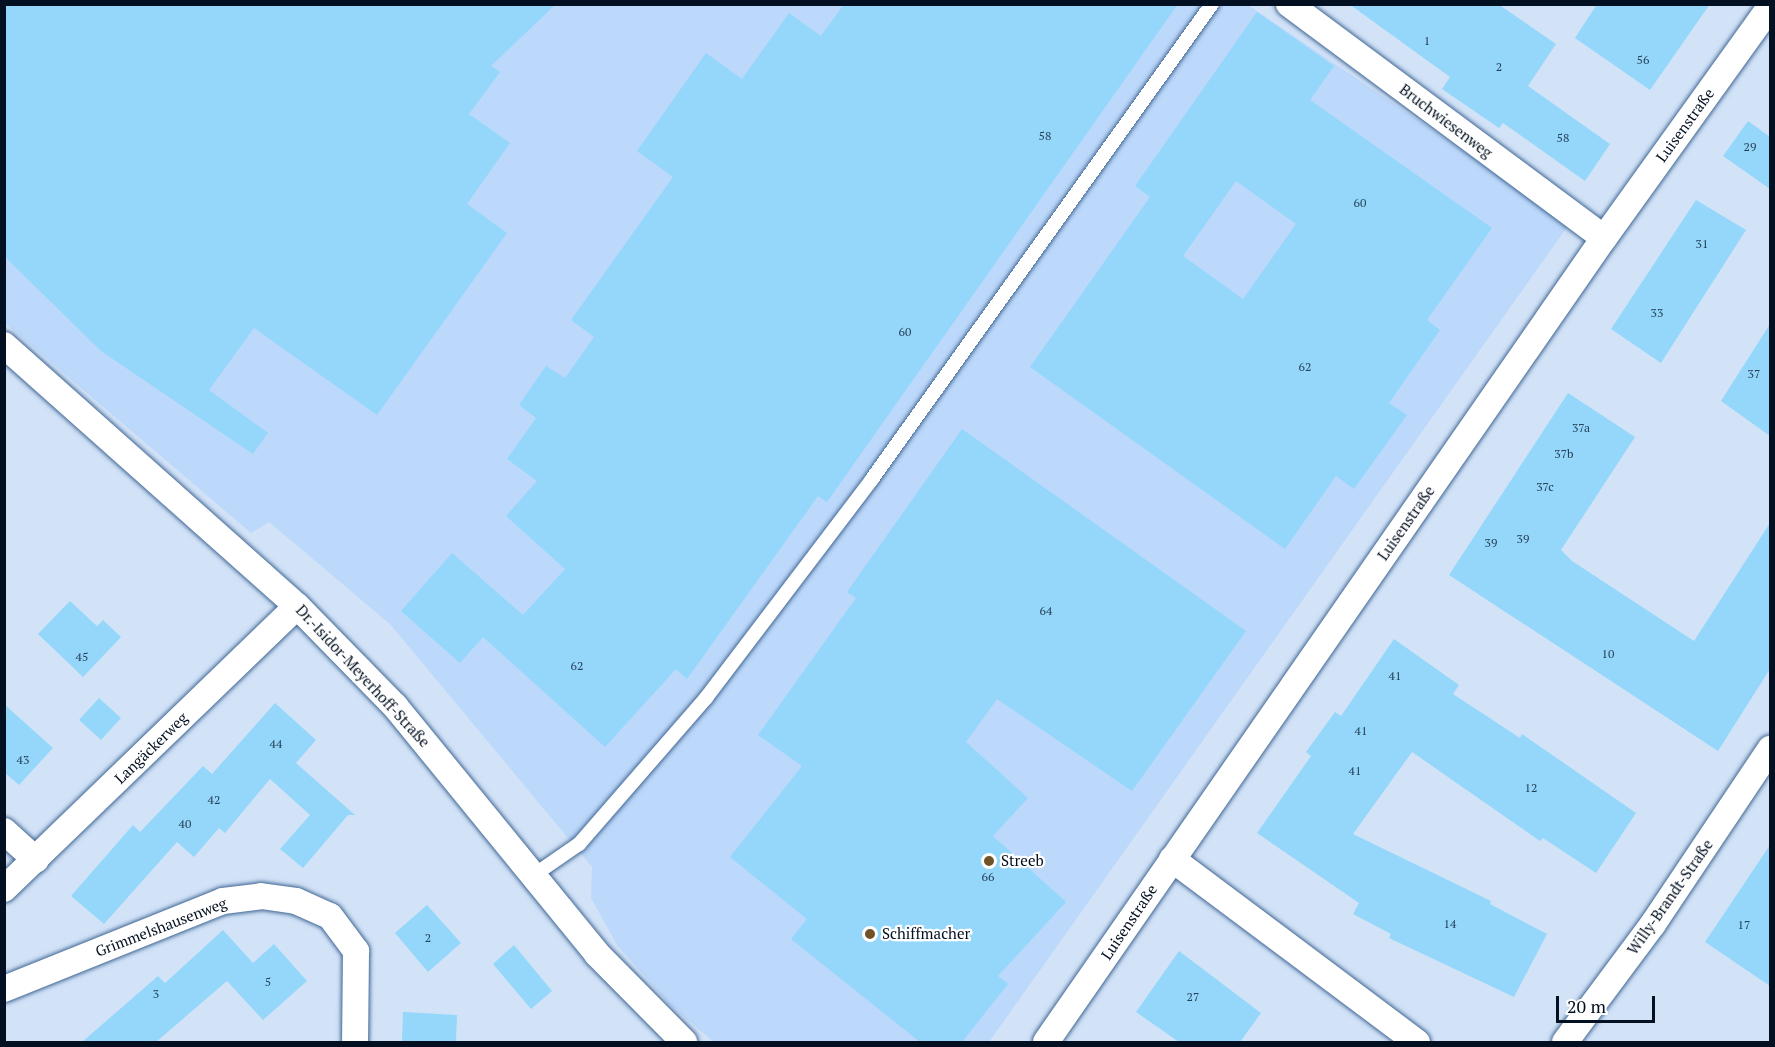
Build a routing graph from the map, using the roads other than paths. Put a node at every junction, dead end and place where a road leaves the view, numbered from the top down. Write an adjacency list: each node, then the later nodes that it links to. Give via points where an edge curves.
1 (1212, 4): 11 (lane, via 872,479 706,698 579,844)
2 (1289, 4): 4 (street, Bruchwiesenweg)
3 (1770, 7): 4 (street, Luisenstraße)
4 (1604, 238): 9 (street, Luisenstraße)
5 (4, 345): 6 (street, Dr.-Isidor-Meyerhoff-Straße)
6 (297, 606): 10 (street, Langäckerweg); 11 (street, Dr.-Isidor-Meyerhoff-Straße, via 395,706)
7 (1770, 749): 18 (street, Willy-Brandt-Straße, via 1653,924)
8 (4, 831): 10 (street)
9 (1172, 859): 16 (street, Luisenstraße); 17 (street)
10 (36, 860): 12 (street, Langäckerweg)
11 (534, 876): 15 (street, Dr.-Isidor-Meyerhoff-Straße, via 597,954)
12 (4, 889)
13 (4, 989): 14 (street, Grimmelshausenweg, via 223,901 261,896 296,901 330,916 356,951)
14 (356, 1042)
15 (684, 1042)
16 (1046, 1042)
17 (1417, 1042)
18 (1565, 1042)

